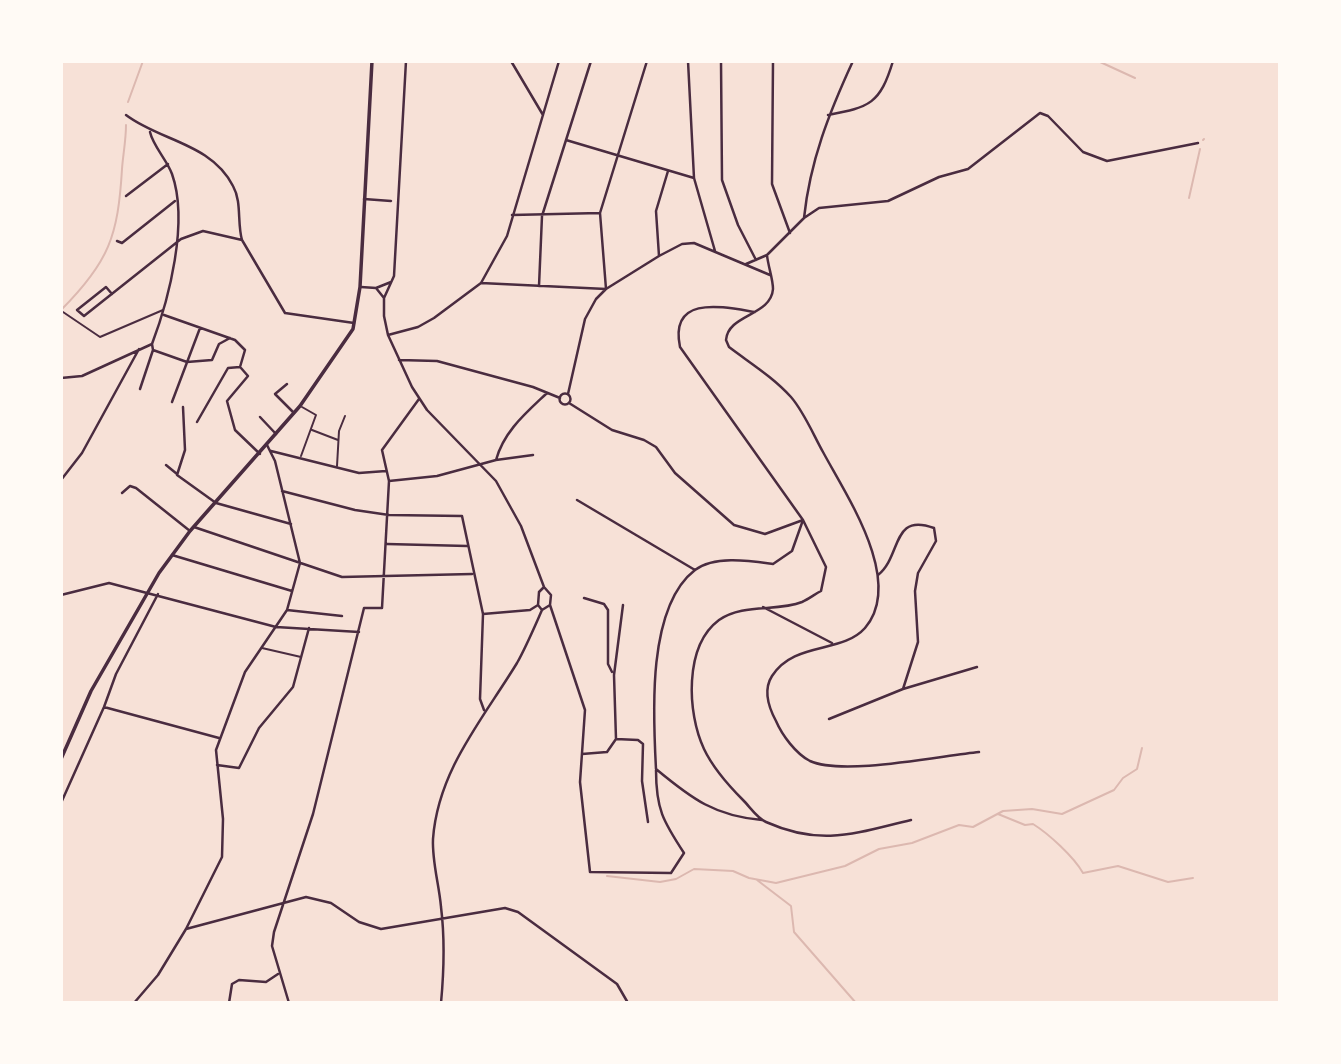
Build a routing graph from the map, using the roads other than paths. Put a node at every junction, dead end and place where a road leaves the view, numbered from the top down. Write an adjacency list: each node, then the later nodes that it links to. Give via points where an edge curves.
1 (372, 61): 25 (main road)
2 (406, 61): 22 (street)
3 (511, 61): 13 (street)
4 (559, 61): 13 (street)
5 (591, 61): 16 (street)
6 (647, 61): 18 (street)
7 (688, 61): 21 (street)
8 (721, 61): 39 (street, via 722,180)
9 (773, 61): 32 (street, via 772,184)
10 (853, 61): 14 (street)
11 (892, 61): 14 (street, via 872,103)
12 (126, 115): 15 (street)
13 (543, 115): 29 (street)
14 (828, 115): 31 (street, via 808,184)
15 (150, 132): 19 (street); 33 (street, via 192,147 231,183)
16 (566, 140): 18 (street); 30 (street)
17 (1198, 143): 31 (street, via 1107,160 1083,152 1040,113 968,169 888,201 828,206)
18 (618, 155): 20 (street); 28 (street)
19 (168, 164): 23 (street); 24 (street)
20 (668, 171): 21 (street); 37 (street, via 656,211)
21 (694, 178): 36 (street)
22 (398, 190): 26 (street); 27 (street)
23 (126, 196)
24 (176, 200): 34 (street, via 122,243); 35 (street)
25 (364, 200): 26 (street); 45 (main road)
26 (391, 201): 27 (street)
27 (397, 213): 42 (street)
28 (600, 213): 30 (street); 48 (street)
29 (512, 215): 30 (street); 43 (street, via 507,236)
30 (542, 216): 44 (street)
31 (804, 218): 32 (street)
32 (790, 234): 38 (street)
33 (242, 240): 35 (street, via 203,232); 55 (street, via 285,313)
34 (117, 242)
35 (177, 242): 49 (street); 53 (street)
36 (716, 252): 37 (street, via 686,243); 40 (street)
37 (659, 256): 48 (street)
38 (767, 256): 39 (street); 41 (street)
39 (755, 260): 40 (street)
40 (746, 264): 41 (street)
41 (770, 275): 54 (street, via 772,294)
42 (391, 282): 46 (street); 50 (street)
43 (481, 283): 44 (street); 57 (street, via 418,327)
44 (539, 286): 47 (street)
45 (360, 287): 46 (street); 55 (main road)
46 (376, 288): 50 (street)
47 (589, 288): 48 (street); 51 (street)
48 (606, 289): 51 (street)
49 (112, 294): 49 (street, via 84,316 77,310 106,286)
50 (384, 298): 57 (street)
51 (596, 299): 69 (street, via 585,319)
52 (63, 312): 53 (street, via 100,337)
53 (163, 312): 56 (street); 59 (street)
54 (755, 312): 101 (street, via 714,306 695,309 679,328 680,347); 110 (street, via 730,327 729,347 793,399 862,523)
55 (355, 324): 74 (main road)
56 (200, 328): 58 (street); 63 (street)
57 (388, 335): 62 (street)
58 (230, 338): 63 (street, via 219,344 212,360); 64 (street, via 245,350)
59 (152, 344): 60 (street); 61 (street)
60 (139, 349): 65 (street, via 82,376); 94 (street, via 82,453)
61 (153, 350): 63 (street); 67 (street)
62 (399, 360): 68 (street, via 437,361); 71 (street)
63 (187, 362): 72 (street)
64 (240, 367): 79 (street, via 228,368); 85 (street, via 248,376 227,401 235,430)
65 (61, 378)
66 (287, 384): 76 (street, via 275,394)
67 (140, 389)
68 (547, 393): 70 (street); 88 (street, via 516,422)
69 (568, 394): 70 (street); 73 (street)
70 (560, 398): 73 (street, via 561,403)
71 (419, 399): 90 (street); 92 (street, via 382,450)
72 (172, 401)
73 (569, 403): 101 (street, via 612,430 656,447 675,473 734,525 765,534)
74 (300, 406): 76 (main road); 80 (street, via 316,415)
75 (183, 407): 93 (street, via 185,450)
76 (295, 413): 81 (main road)
77 (345, 416): 82 (street)
78 (260, 417): 81 (street)
79 (197, 422)
80 (311, 430): 82 (street); 87 (street)
81 (276, 434): 83 (main road)
82 (338, 440): 91 (street)
83 (267, 445): 84 (street); 85 (main road)
84 (271, 451): 87 (street); 96 (street)
85 (260, 454): 99 (main road)
86 (533, 455): 88 (street)
87 (300, 457): 91 (street)
88 (496, 460): 90 (street)
89 (166, 465): 93 (street)
90 (482, 466): 95 (street); 112 (street, via 496,481 521,526)
91 (338, 468): 92 (street, via 359,473)
92 (386, 471): 95 (street)
93 (177, 475): 99 (street)
94 (61, 480)
95 (389, 481): 100 (street)
96 (282, 491): 100 (street); 102 (street)
97 (121, 492): 103 (street, via 136,488)
98 (577, 500): 108 (street)
99 (216, 503): 102 (street); 103 (main road)
100 (389, 515): 104 (street); 105 (street, via 462,516)
101 (803, 520): 108 (street, via 792,551 773,564 745,560); 121 (street, via 826,567 821,591 801,602)
102 (290, 524): 107 (street)
103 (192, 529): 106 (main road); 107 (street)
104 (387, 544): 105 (street); 111 (street)
105 (467, 546): 109 (street)
106 (172, 555): 113 (main road); 114 (street)
107 (300, 563): 111 (street, via 342,577); 114 (street)
108 (695, 570): 144 (street, via 678,589 662,631 653,686)
109 (472, 574): 111 (street); 124 (street)
110 (878, 575): 129 (street, via 877,600 864,628); 134 (street, via 888,568 898,535 908,526 920,523 934,528 936,541 918,573 918,642)
111 (385, 576): 128 (street, via 382,608 364,608)
112 (544, 587): 118 (street, via 551,595); 120 (street)
113 (147, 591): 115 (street, via 109,583); 116 (street); 142 (main road, via 91,691)
114 (292, 591): 122 (street)
115 (61, 594)
116 (158, 594): 126 (street); 135 (street)
117 (584, 598): 133 (street, via 604,604 608,610 608,664)
118 (550, 605): 123 (street); 141 (street, via 586,710)
119 (623, 605): 133 (street)
120 (538, 606): 123 (street); 124 (street)
121 (763, 607): 129 (street); 146 (street, via 720,620 700,641 694,675 694,715 704,750 726,783)
122 (287, 610): 125 (street); 126 (street)
123 (542, 610): 136 (street, via 517,663)
124 (483, 614): 136 (street, via 480,699)
125 (342, 616)
126 (275, 627): 127 (street); 130 (street)
127 (309, 628): 128 (street); 131 (street)
128 (359, 632): 149 (street, via 313,814)
129 (832, 643): 140 (street, via 796,654 772,677 767,704 782,735 809,760 838,767)
130 (261, 648): 131 (street); 138 (street, via 245,672)
131 (302, 657): 143 (street, via 293,687 259,728 239,768)
132 (977, 667): 134 (street)
133 (614, 675): 139 (street)
134 (903, 689): 137 (street)
135 (104, 707): 138 (street); 145 (street)
136 (484, 710): 150 (street, via 449,776 433,836)
137 (829, 719)
138 (219, 738): 143 (street)
139 (616, 740): 141 (street, via 607,752); 148 (street, via 643,744)
140 (979, 752)
141 (582, 754): 144 (street, via 580,782 590,872 671,873 684,853 662,820 656,799)
142 (61, 759)
143 (217, 765): 151 (street, via 222,857)
144 (656, 769): 146 (street, via 694,800 732,818)
145 (61, 803)
146 (762, 820): 147 (street, via 829,838)
147 (911, 820)
148 (648, 822)
149 (283, 902): 150 (street, via 319,899 381,929); 151 (street); 152 (street, via 272,946)
150 (442, 920): 157 (street); 158 (street, via 488,908 512,909 609,978)
151 (186, 929): 153 (street, via 158,975)
152 (278, 974): 155 (street, via 267,982 239,980 232,984); 156 (street)
153 (135, 1001): 154 (street)
154 (142, 1003)
155 (229, 1003)
156 (289, 1003)
157 (441, 1003)
158 (628, 1003)

